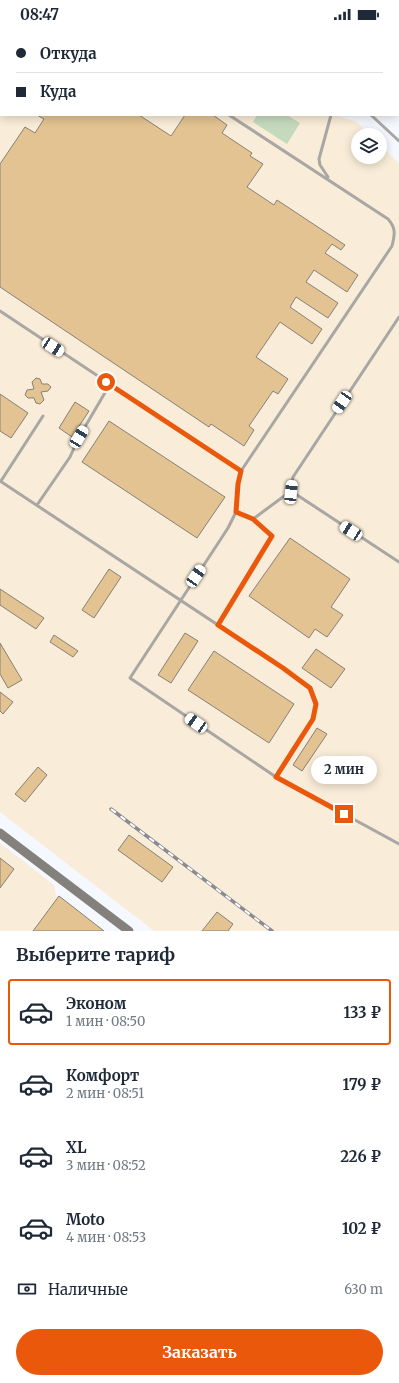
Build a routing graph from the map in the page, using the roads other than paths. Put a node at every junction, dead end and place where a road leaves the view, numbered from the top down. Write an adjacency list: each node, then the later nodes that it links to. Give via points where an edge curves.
1 (231, 116): 5 (lane)
2 (330, 116): 5 (lane, via 319,159 323,171)
3 (372, 116): 4 (lane)
4 (399, 141)
5 (330, 180): 12 (lane, via 388,218 395,231 392,246)
6 (0, 311): 8 (lane)
7 (399, 317): 14 (lane, via 292,477)
8 (106, 382): 9 (lane); 10 (lane)
9 (115, 388): 10 (lane); 12 (lane)
10 (106, 391): 15 (lane, via 70,457)
11 (43, 416): 13 (lane)
12 (241, 471): 16 (lane)
13 (0, 481): 15 (lane)
14 (291, 492): 17 (lane); 18 (lane)
15 (37, 505): 19 (lane)
16 (236, 512): 17 (lane); 19 (lane)
17 (253, 519): 20 (lane, via 272,536)
18 (399, 562)
19 (180, 600): 20 (lane); 21 (lane, via 130,678)
20 (218, 625): 21 (lane, via 310,688 316,704 313,719)
21 (276, 777): 23 (lane)
22 (0, 833): 24 (main road)
23 (399, 844)
24 (129, 931)

